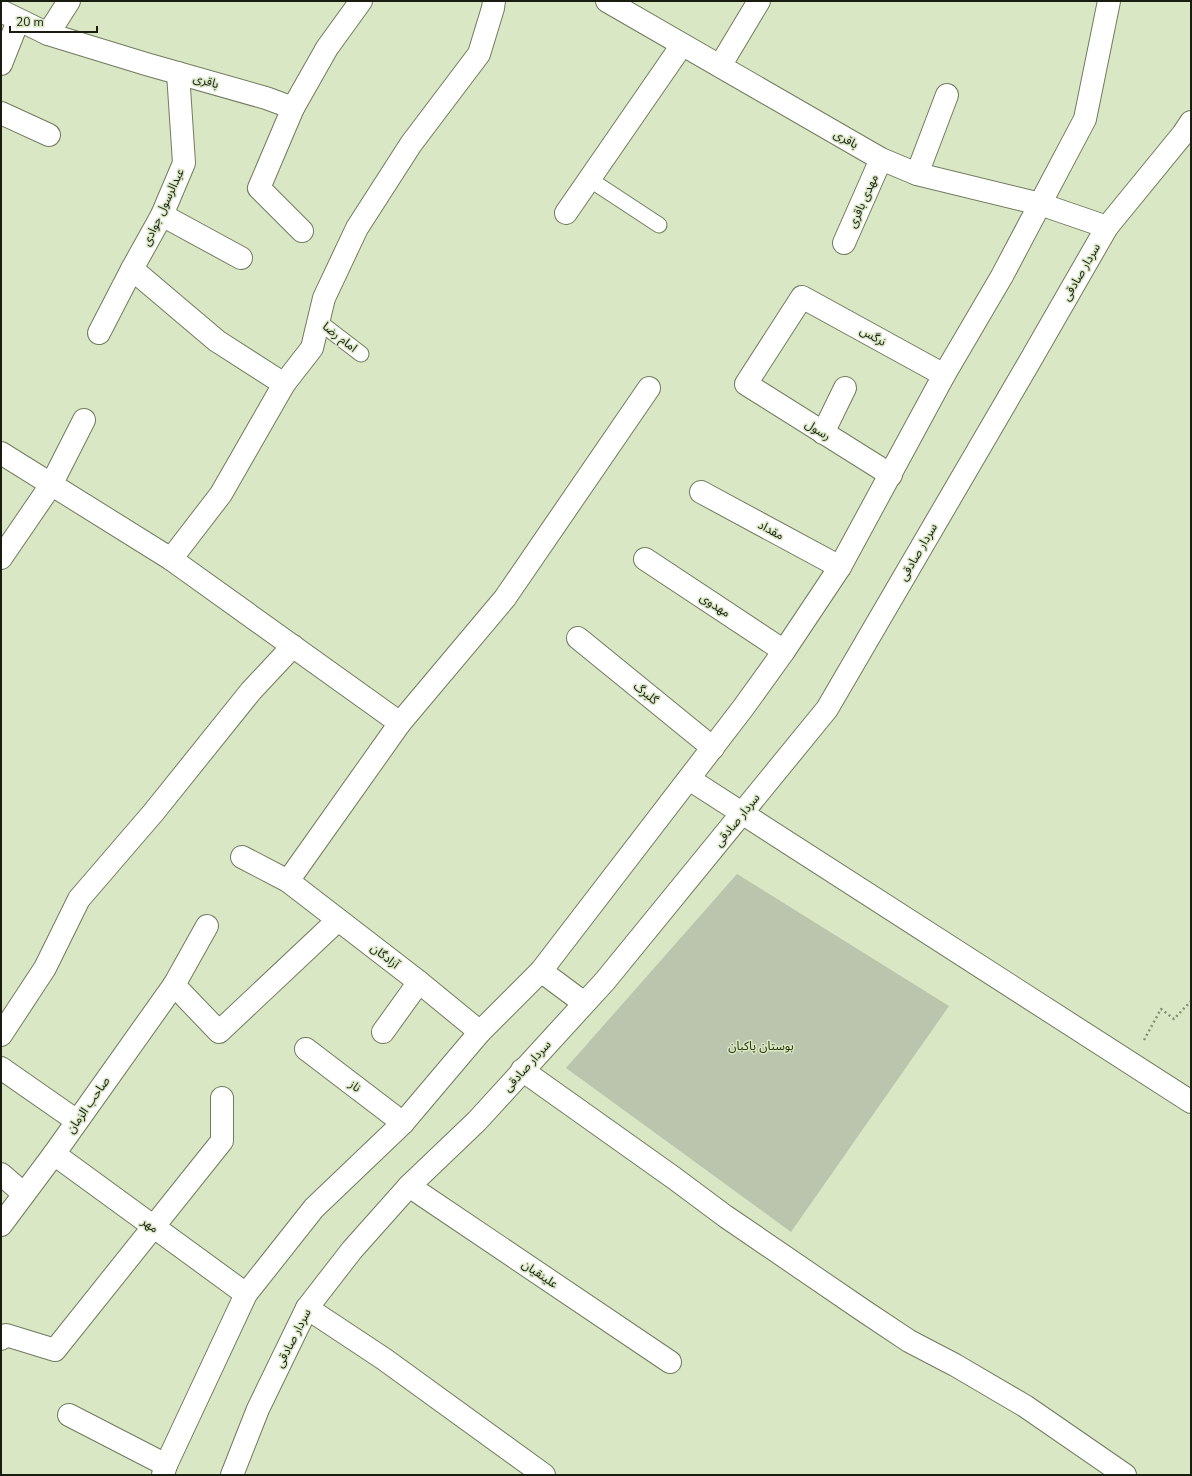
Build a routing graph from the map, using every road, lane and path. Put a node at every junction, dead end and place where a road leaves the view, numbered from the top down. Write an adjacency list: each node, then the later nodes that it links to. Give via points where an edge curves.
1 (70, 1): 8 (street)
2 (361, 1): 14 (street, via 328,48)
3 (494, 1): 30 (street, via 479,54 411,144 356,228 324,298)
4 (608, 1): 9 (street, باقری)
5 (759, 1): 11 (street)
6 (1109, 1): 21 (street, via 1085,119)
7 (10, 16): 8 (street, باقری); 10 (street)
8 (48, 34): 12 (street, باقری)
9 (682, 45): 11 (street, باقری); 20 (street)
10 (1, 64)
11 (720, 66): 18 (street, باقری)
12 (178, 73): 14 (street, باقری); 23 (street, عبدالرسول جوادی, via 184,163)
13 (947, 95): 19 (street)
14 (293, 108): 26 (street, via 259,188)
15 (1, 113): 17 (street)
16 (1191, 122): 25 (street, سردار صادقی)
17 (49, 135)
18 (882, 159): 19 (street, باقری); 27 (street, مهدی باقری)
19 (917, 174): 21 (street, باقری)
20 (589, 179): 22 (street); 24 (lane)
21 (1040, 204): 25 (street, باقری); 33 (street, via 1002,276)
22 (566, 213)
23 (162, 215): 28 (street); 29 (street, عبدالرسول جوادی)
24 (659, 225)
25 (1107, 227): 54 (street, سردار صادقی, via 827,709)
26 (302, 231)
27 (844, 243)
28 (241, 258)
29 (132, 269): 31 (street, عبدالرسول جوادی); 34 (street, via 217,341)
30 (318, 321): 32 (lane, امام رضا); 34 (street, via 312,348)
31 (99, 333)
32 (361, 354)
33 (944, 375): 35 (street, نرگس, via 802,297); 41 (street)
34 (284, 384): 45 (street, via 221,494)
35 (746, 384): 39 (street, رسول)
36 (649, 388): 51 (street, via 505,598)
37 (845, 388): 39 (street)
38 (84, 420): 42 (street)
39 (823, 433): 41 (street, رسول)
40 (1, 454): 42 (street)
41 (890, 474): 47 (street)
42 (51, 485): 44 (street); 45 (street)
43 (701, 492): 47 (street, مقداد)
44 (1, 558)
45 (171, 559): 49 (street)
46 (645, 559): 50 (street, مهدوی)
47 (840, 567): 50 (street)
48 (578, 638): 52 (street, گلبرگ)
49 (292, 646): 51 (street); 66 (street, via 251,691 153,813 79,899 45,968)
50 (784, 651): 52 (street)
51 (400, 723): 56 (street)
52 (713, 748): 53 (street)
53 (689, 779): 54 (street); 59 (street)
54 (742, 813): 63 (street, سردار صادقی, via 605,981); 68 (street)
55 (242, 857): 56 (street, آزادگان)
56 (288, 881): 57 (street, آزادگان)
57 (338, 920): 60 (street, آزادگان); 61 (street, via 219,1032)
58 (206, 926): 61 (street, صاحب الزمان)
59 (541, 971): 63 (street); 65 (street)
60 (419, 982): 64 (street); 65 (street, آزادگان)
61 (174, 985): 73 (street, صاحب الزمان)
62 (1191, 1001): 68 (path, via 1174,1019 1161,1009)
63 (584, 1003): 70 (street, سردار صادقی)
64 (383, 1032)
65 (480, 1032): 74 (street)
66 (1, 1035)
67 (306, 1049): 74 (street, ناز)
68 (1131, 1063): 72 (street)
69 (1, 1068): 73 (street)
70 (522, 1070): 77 (street, سردار صادقی, via 477,1121); 89 (street, via 725,1216 864,1311 909,1341 1025,1406)
71 (222, 1098): 80 (street, via 222,1141)
72 (1191, 1102)
73 (77, 1121): 75 (street, صاحب الزمان)
74 (403, 1124): 81 (street, via 314,1208)
75 (54, 1154): 78 (street, صاحب الزمان); 80 (street, مهر)
76 (1, 1174): 78 (street)
77 (409, 1186): 82 (street, سردار صادقی, via 352,1250); 84 (street, علینقیان)
78 (24, 1194): 79 (street, صاحب الزمان)
79 (1, 1225)
80 (153, 1227): 81 (street, مهر); 83 (street, via 55,1350 6,1335)
81 (246, 1294): 86 (street)
82 (308, 1308): 87 (street, سردار صادقی, via 258,1409); 88 (street, via 384,1358)
83 (1, 1339)
84 (670, 1362)
85 (69, 1415): 86 (street)
86 (165, 1470)
87 (232, 1475)
88 (544, 1475)
89 (1125, 1475)

